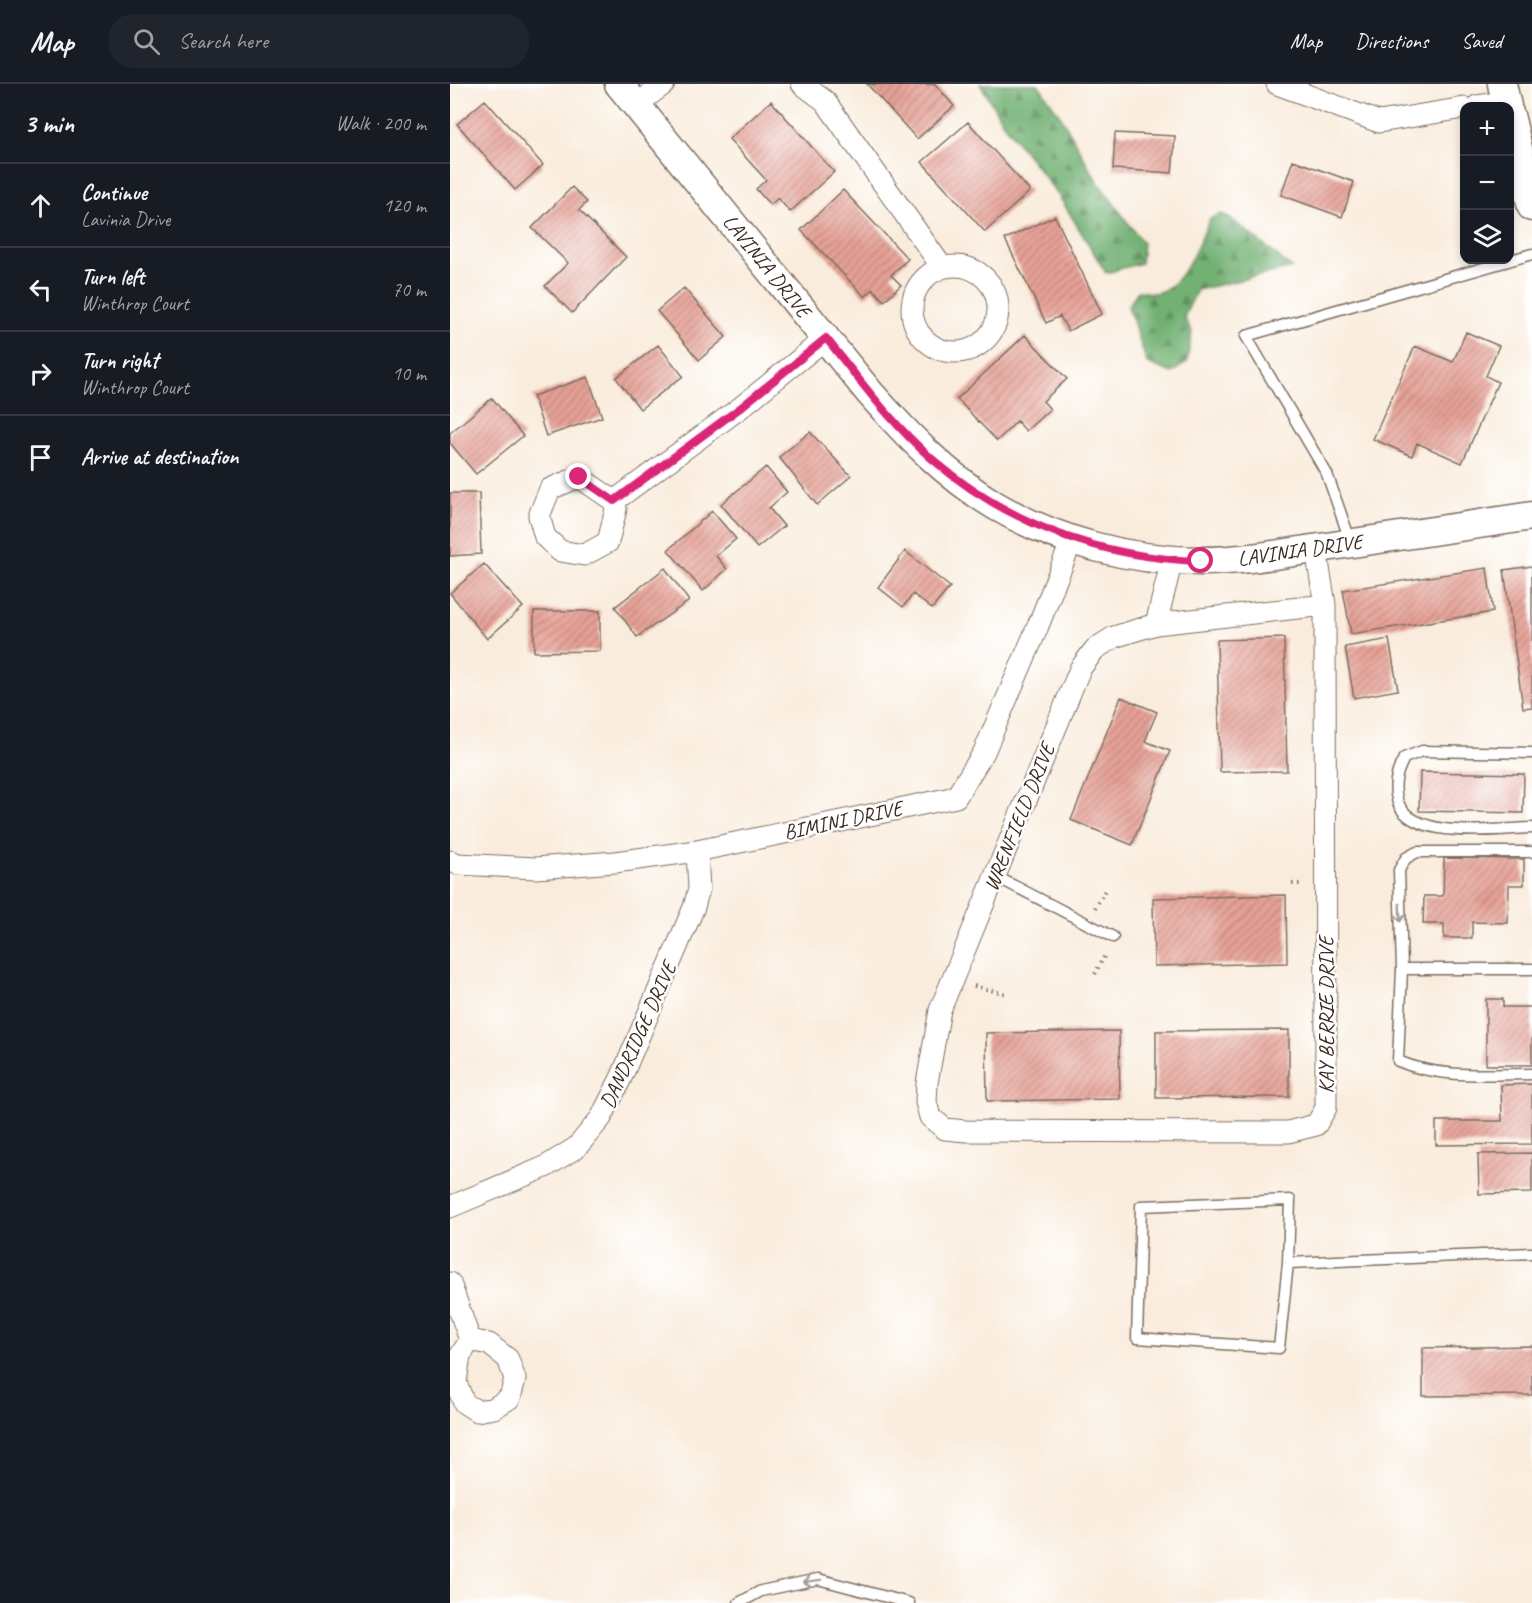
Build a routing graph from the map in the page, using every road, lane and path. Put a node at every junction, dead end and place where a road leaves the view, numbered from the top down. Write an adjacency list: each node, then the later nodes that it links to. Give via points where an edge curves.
1 (664, 84): 4 (street)
2 (802, 84): 9 (street, via 825,101)
3 (1277, 84): 5 (street, via 1379,122)
4 (628, 94): 10 (street, LAVINIA DRIVE)
5 (1460, 109)
6 (1514, 134): 7 (street)
7 (1532, 207)
8 (1532, 254): 14 (lane, via 1246,336 1327,474)
9 (942, 267): 9 (street, via 956,265 984,276 998,301 994,329 976,347 962,352 946,352 932,346 919,334 913,320 913,299 919,285)
10 (826, 338): 11 (street, via 740,408); 13 (street, LAVINIA DRIVE, via 930,457 996,506)
11 (614, 501)
12 (1532, 516): 14 (street, LAVINIA DRIVE)
13 (1072, 540): 16 (street, LAVINIA DRIVE); 21 (street, BIMINI DRIVE, via 984,752 956,797)
14 (1351, 543): 15 (street, LAVINIA DRIVE)
15 (1316, 549): 16 (street, LAVINIA DRIVE, via 1239,559); 17 (street, KAY BERRIE DRIVE)
16 (1172, 560): 18 (street)
17 (1325, 605): 18 (street, WRENFIELD DRIVE); 31 (street, KAY BERRIE DRIVE, via 1326,1108 1316,1125 1288,1131 966,1131 945,1129)
18 (1156, 624): 24 (street, WRENFIELD DRIVE, via 1114,637 1095,649 1080,669)
19 (1532, 753): 20 (lane, via 1422,751 1404,758 1395,789 1397,805 1409,819 1421,824 1445,830)
20 (1532, 828)
21 (697, 850): 23 (street, BIMINI DRIVE, via 536,868); 32 (street, DANDRIDGE DRIVE, via 699,880 694,907 601,1118 577,1147 545,1167)
22 (1532, 852): 26 (lane, one-way to 26, via 1417,852 1406,858 1399,870)
23 (450, 861)
24 (996, 876): 25 (lane); 31 (street, WRENFIELD DRIVE, via 940,1010 927,1083)
25 (1113, 937)
26 (1402, 969): 27 (lane); 30 (lane, via 1398,1061 1438,1073)
27 (1532, 969)
28 (983, 989): 29 (path)
29 (1006, 994)
30 (1532, 1074)
31 (930, 1118)
32 (450, 1207)
33 (1532, 1253): 34 (lane)
34 (1288, 1263): 34 (lane, via 1290,1200 1141,1206 1137,1338 1279,1348)
35 (450, 1283): 36 (street)
36 (470, 1340)
37 (739, 1603): 38 (lane, one-way to 37, via 818,1579 761,1591)
38 (909, 1603)

